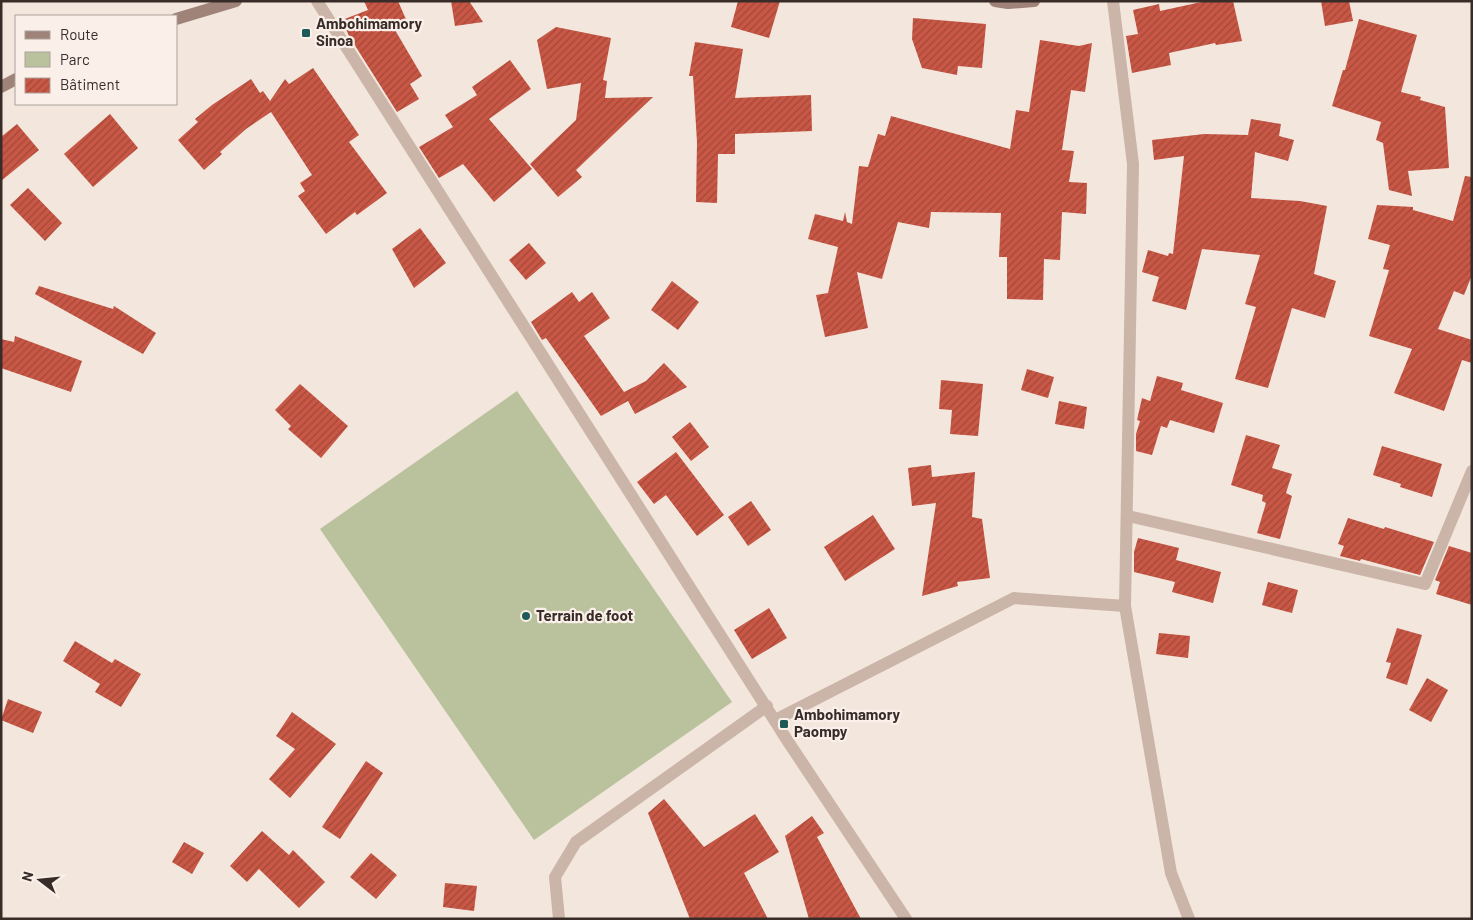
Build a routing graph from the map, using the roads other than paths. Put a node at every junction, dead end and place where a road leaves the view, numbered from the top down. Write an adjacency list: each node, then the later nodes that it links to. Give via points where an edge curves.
1 (236, 1): 6 (street)
2 (317, 1): 12 (street)
3 (995, 1): 4 (street)
4 (1034, 1)
5 (1113, 1): 10 (street, via 1133,164)
6 (178, 18)
7 (15, 80): 8 (street)
8 (1, 87)
9 (1472, 470): 10 (street, via 1425,584)
10 (1128, 516): 11 (street)
11 (1125, 606): 13 (street, via 1014,598); 16 (street, via 1170,873)
12 (766, 706): 13 (street); 14 (street, via 576,842 555,877)
13 (776, 720): 15 (street)
14 (559, 919)
15 (906, 919)
16 (1189, 919)

